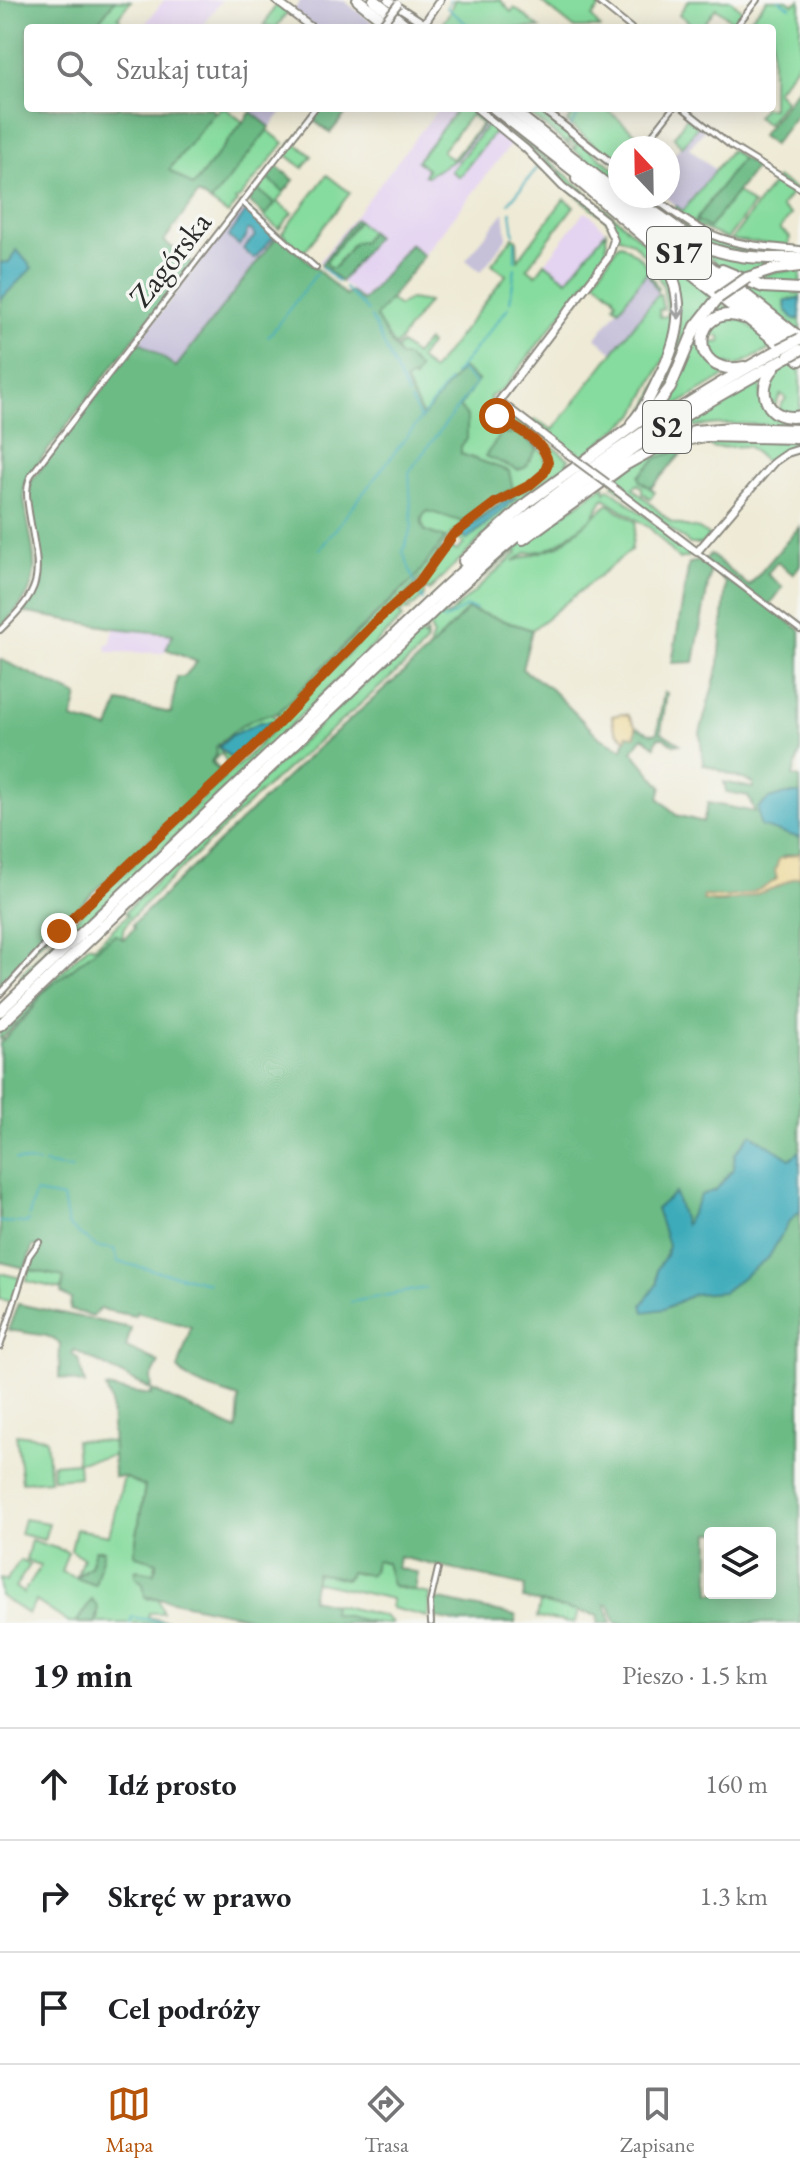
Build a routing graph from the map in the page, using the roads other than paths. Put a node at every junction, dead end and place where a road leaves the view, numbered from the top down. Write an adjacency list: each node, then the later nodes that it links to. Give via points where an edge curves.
1 (275, 0): 9 (street)
2 (358, 0): 11 (highway)
3 (374, 0): 12 (highway)
4 (388, 0): 13 (street)
5 (440, 0): 14 (street)
6 (596, 0): 15 (street)
7 (757, 0): 16 (street)
8 (400, 2): 10 (street, bridge)
9 (307, 24)
10 (382, 24)
11 (388, 24)
12 (404, 24)
13 (425, 24)
14 (429, 24)
15 (626, 24)
16 (738, 24)
17 (312, 112): 29 (street, Zagórska)
18 (481, 112): 46 (street, via 603,218 614,240 608,258)
19 (499, 112): 25 (highway, S17)
20 (515, 112): 27 (highway, S17)
21 (546, 112): 26 (street)
22 (670, 112): 24 (street)
23 (688, 112): 28 (street, via 731,146)
24 (651, 136)
25 (557, 157): 33 (highway); 42 (highway, S17)
26 (608, 161)
27 (608, 186)
28 (800, 188)
29 (242, 202): 38 (street); 56 (street, Zagórska, via 31,475 26,489 37,581 24,607)
30 (635, 208): 36 (highway, S17)
31 (650, 208): 35 (highway, via 721,252)
32 (668, 208): 34 (street, via 714,237)
33 (646, 238): 40 (highway); 50 (highway, one-way to 50, via 675,281 679,328 645,406)
34 (800, 250)
35 (800, 258)
36 (705, 263): 39 (highway, via 755,285); 41 (highway, S17)
37 (800, 266): 50 (highway, bridge, via 747,278 718,298 696,326 665,397)
38 (316, 268)
39 (800, 289)
40 (752, 322): 44 (highway); 45 (highway, via 733,314 720,316 707,326 702,341 715,365 733,369)
41 (800, 338): 43 (highway, S2, bridge)
42 (800, 349): 43 (highway, S2, bridge)
43 (785, 352): 45 (highway, S2); 47 (highway, via 767,377 764,396 776,414); 54 (highway, S2, via 613,462)
44 (800, 360)
45 (753, 364): 55 (highway, S2, via 593,465 519,521)
46 (499, 401): 52 (street, bridge, via 576,460); 59 (street, via 497,416 546,454 544,473 453,535 411,590)
47 (800, 416)
48 (800, 430): 52 (highway, via 686,432 649,447)
49 (800, 438): 52 (highway, via 692,437 650,450)
50 (615, 439): 55 (highway, via 510,517 475,549)
51 (800, 449): 53 (street, via 774,462)
52 (610, 479): 53 (street); 54 (highway)
53 (697, 552): 57 (street)
54 (460, 586): 55 (highway, S2)
55 (433, 602): 58 (highway, S2)
56 (0, 630)
57 (800, 630)
58 (26, 993): 60 (highway, S2); 61 (highway, S2)
59 (0, 994)
60 (0, 1011)
61 (0, 1025)
62 (39, 1242): 63 (street, via 29,1256)
63 (0, 1347)
64 (438, 1569): 65 (street)
65 (431, 1623)

